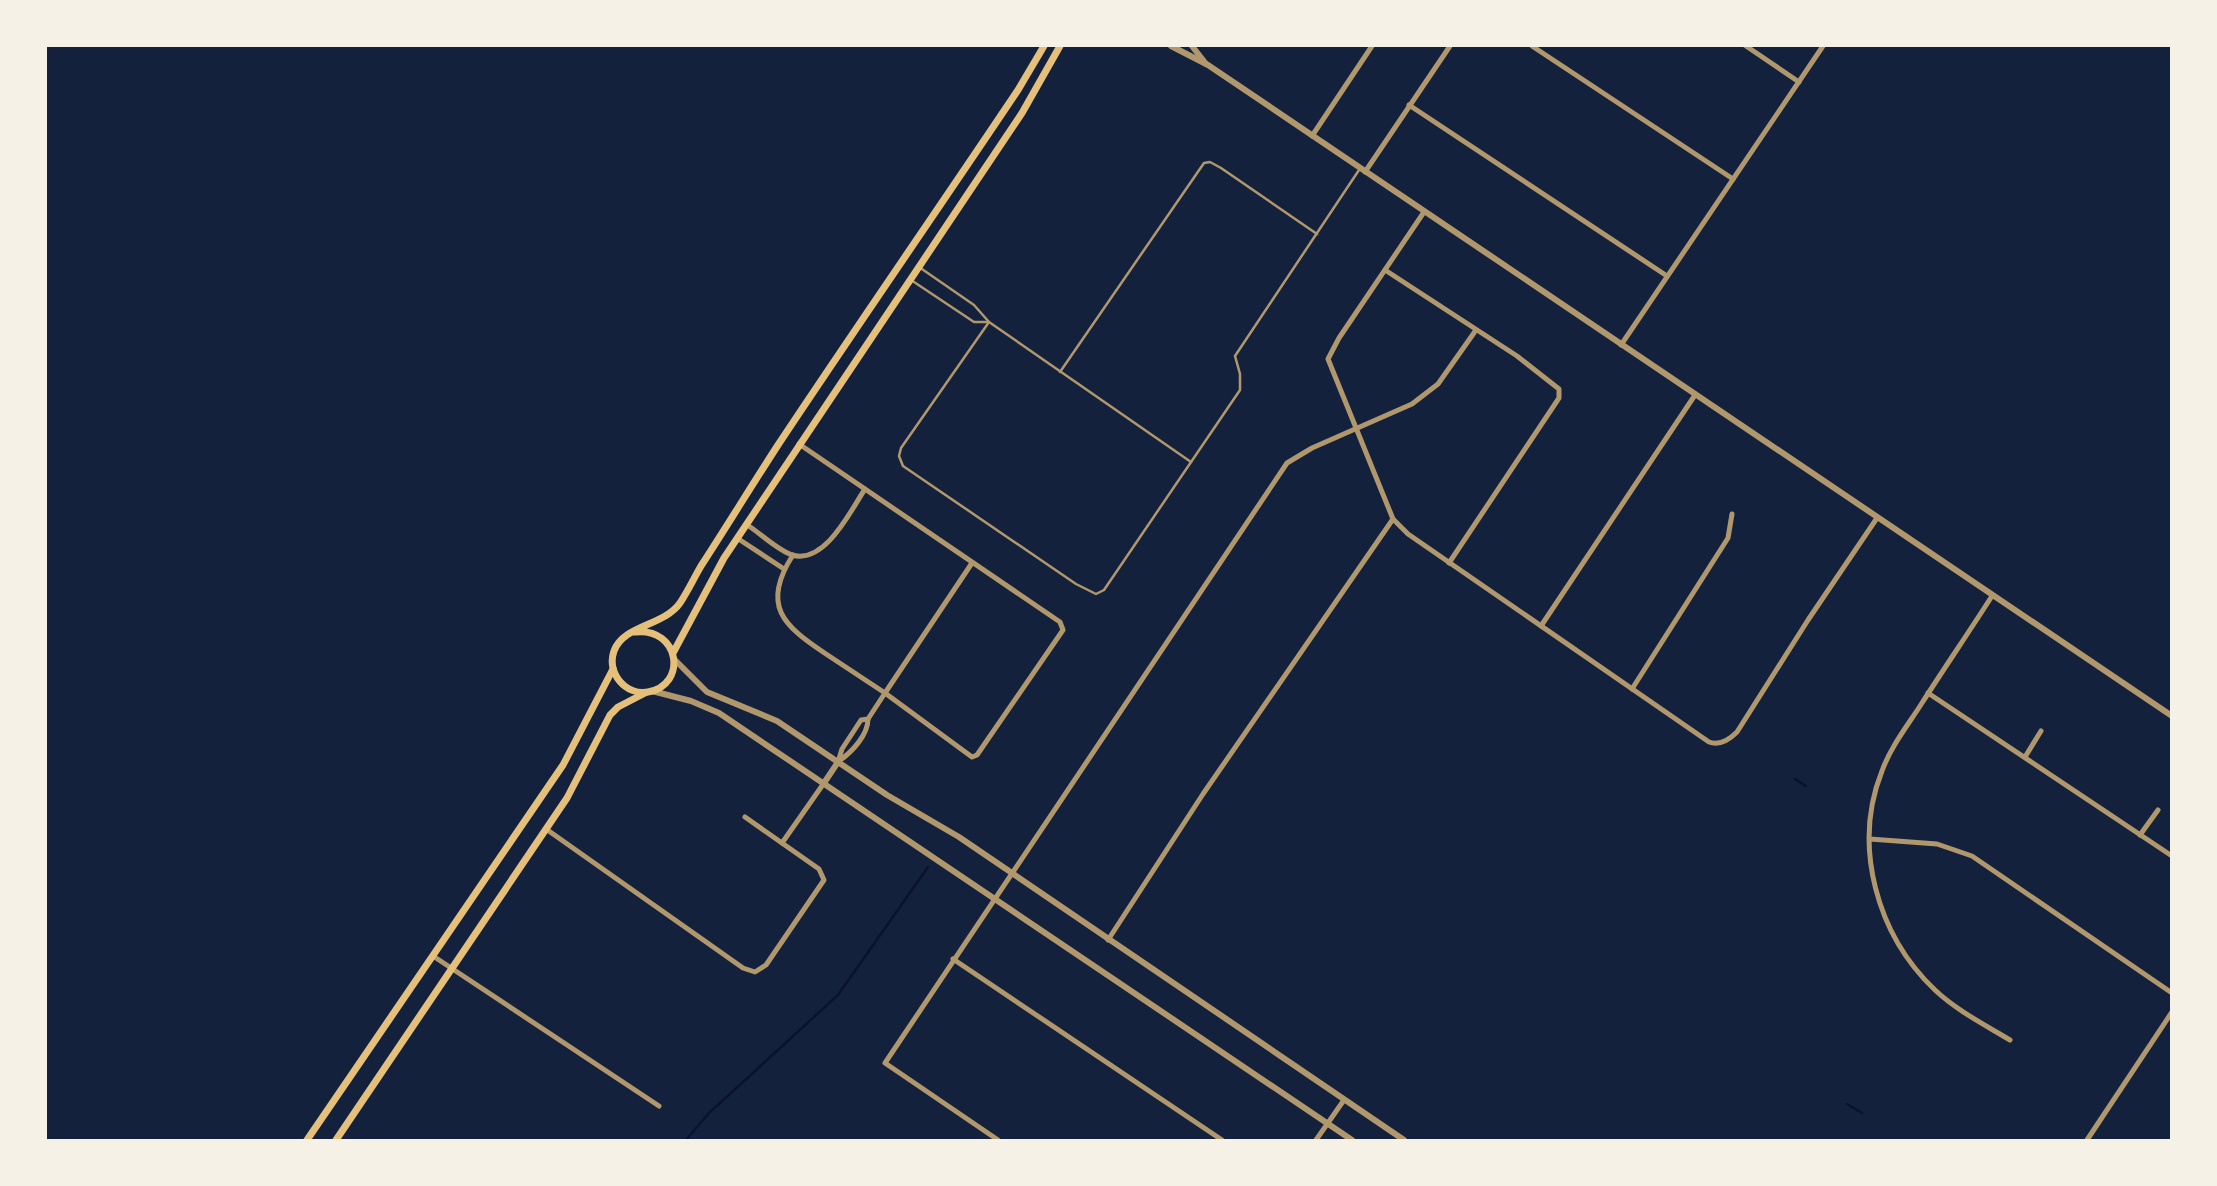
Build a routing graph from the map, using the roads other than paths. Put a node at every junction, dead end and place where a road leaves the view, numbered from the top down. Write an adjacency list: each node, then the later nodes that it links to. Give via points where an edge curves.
1 (1044, 46): 18 (main road)
2 (1060, 46): 19 (main road, via 1032,98)
3 (1171, 46): 10 (street)
4 (1192, 46): 10 (street)
5 (1372, 46): 13 (street)
6 (1450, 46): 12 (street)
7 (1532, 46): 15 (street)
8 (1746, 46): 11 (street)
9 (1823, 46): 11 (street)
10 (1208, 65): 13 (street)
11 (1799, 82): 15 (street)
12 (1409, 105): 14 (street); 22 (street)
13 (1312, 136): 14 (street)
14 (1362, 170): 16 (street); 17 (lane)
15 (1733, 179): 22 (street)
16 (1424, 212): 21 (street); 26 (street)
17 (1317, 234): 27 (lane, via 1222,167 1204,163); 31 (lane, via 1235,356 1240,390)
18 (905, 258): 19 (main road); 20 (main road)
19 (919, 267): 23 (main road); 24 (lane, via 974,305)
20 (897, 270): 23 (main road); 44 (main road, via 751,487 682,600 665,618)
21 (1385, 270): 25 (street); 29 (street, via 1328,359)
22 (1667, 276): 26 (street)
23 (911, 279): 24 (lane, via 974,322); 30 (main road)
24 (989, 322): 27 (lane); 31 (lane, via 901,448 903,466 1096,594 1104,590)
25 (1476, 330): 29 (street, via 1438,384 1412,404); 40 (street, via 1559,389 1559,398)
26 (1621, 345): 28 (street)
27 (1060, 372): 31 (lane)
28 (1695, 396): 34 (street); 43 (street)
29 (1354, 428): 35 (street); 63 (street, via 1287,463)
30 (799, 444): 32 (street); 36 (main road)
31 (1191, 462)
32 (865, 489): 38 (street, via 821,549); 39 (street)
33 (1732, 514): 47 (street, via 1728,538)
34 (1877, 518): 42 (street); 47 (street, via 1730,740 1709,742)
35 (1393, 519): 40 (street); 65 (street)
36 (746, 524): 37 (main road); 38 (street)
37 (737, 538): 41 (street); 45 (main road)
38 (793, 555): 41 (street)
39 (972, 563): 50 (street); 50 (street, via 1060,622 1061,637 985,749 972,757)
40 (1449, 563): 43 (street)
41 (784, 569): 50 (street, via 778,602 791,631)
42 (1993, 596): 49 (street); 51 (street)
43 (1541, 626): 47 (street)
44 (635, 632): 45 (main road, via 654,632 669,644); 46 (main road, via 614,650)
45 (673, 656): 48 (main road, via 672,674 666,683); 54 (street, via 707,692 777,721)
46 (613, 669): 48 (main road, via 622,684); 66 (main road, via 564,765)
47 (1632, 689)
48 (649, 692): 55 (street, via 719,713); 58 (main road, via 618,706 610,715 576,783)
49 (1928, 693): 53 (street); 60 (street, via 1882,771)
50 (885, 694): 54 (street, via 850,754)
51 (2172, 716)
52 (2042, 731): 53 (street)
53 (2025, 757): 59 (street)
54 (838, 762): 55 (street); 63 (street)
55 (824, 783): 61 (street); 64 (street)
56 (2158, 810): 59 (street)
57 (745, 817): 61 (street)
58 (546, 829): 61 (street, via 749,972 766,965 824,880 820,869); 68 (main road)
59 (2140, 835): 62 (street)
60 (1870, 839): 69 (street, via 1937,844 1972,856); 71 (street, via 1871,877 1912,963 1937,992)
61 (782, 843)
62 (2172, 856)
63 (1010, 874): 64 (street); 65 (street)
64 (994, 898): 67 (street); 74 (street)
65 (1108, 940): 72 (street)
66 (433, 956): 68 (street); 75 (main road)
67 (953, 958): 77 (street, via 885,1063); 78 (street)
68 (452, 968): 73 (street); 76 (main road)
69 (2172, 993)
70 (2172, 1012): 82 (street)
71 (2010, 1040)
72 (1344, 1100): 74 (street); 81 (street)
73 (659, 1106)
74 (1327, 1124): 79 (street); 80 (street)
75 (307, 1140)
76 (336, 1140)
77 (998, 1140)
78 (1222, 1140)
79 (1316, 1140)
80 (1352, 1140)
81 (1404, 1140)
82 (2087, 1140)

